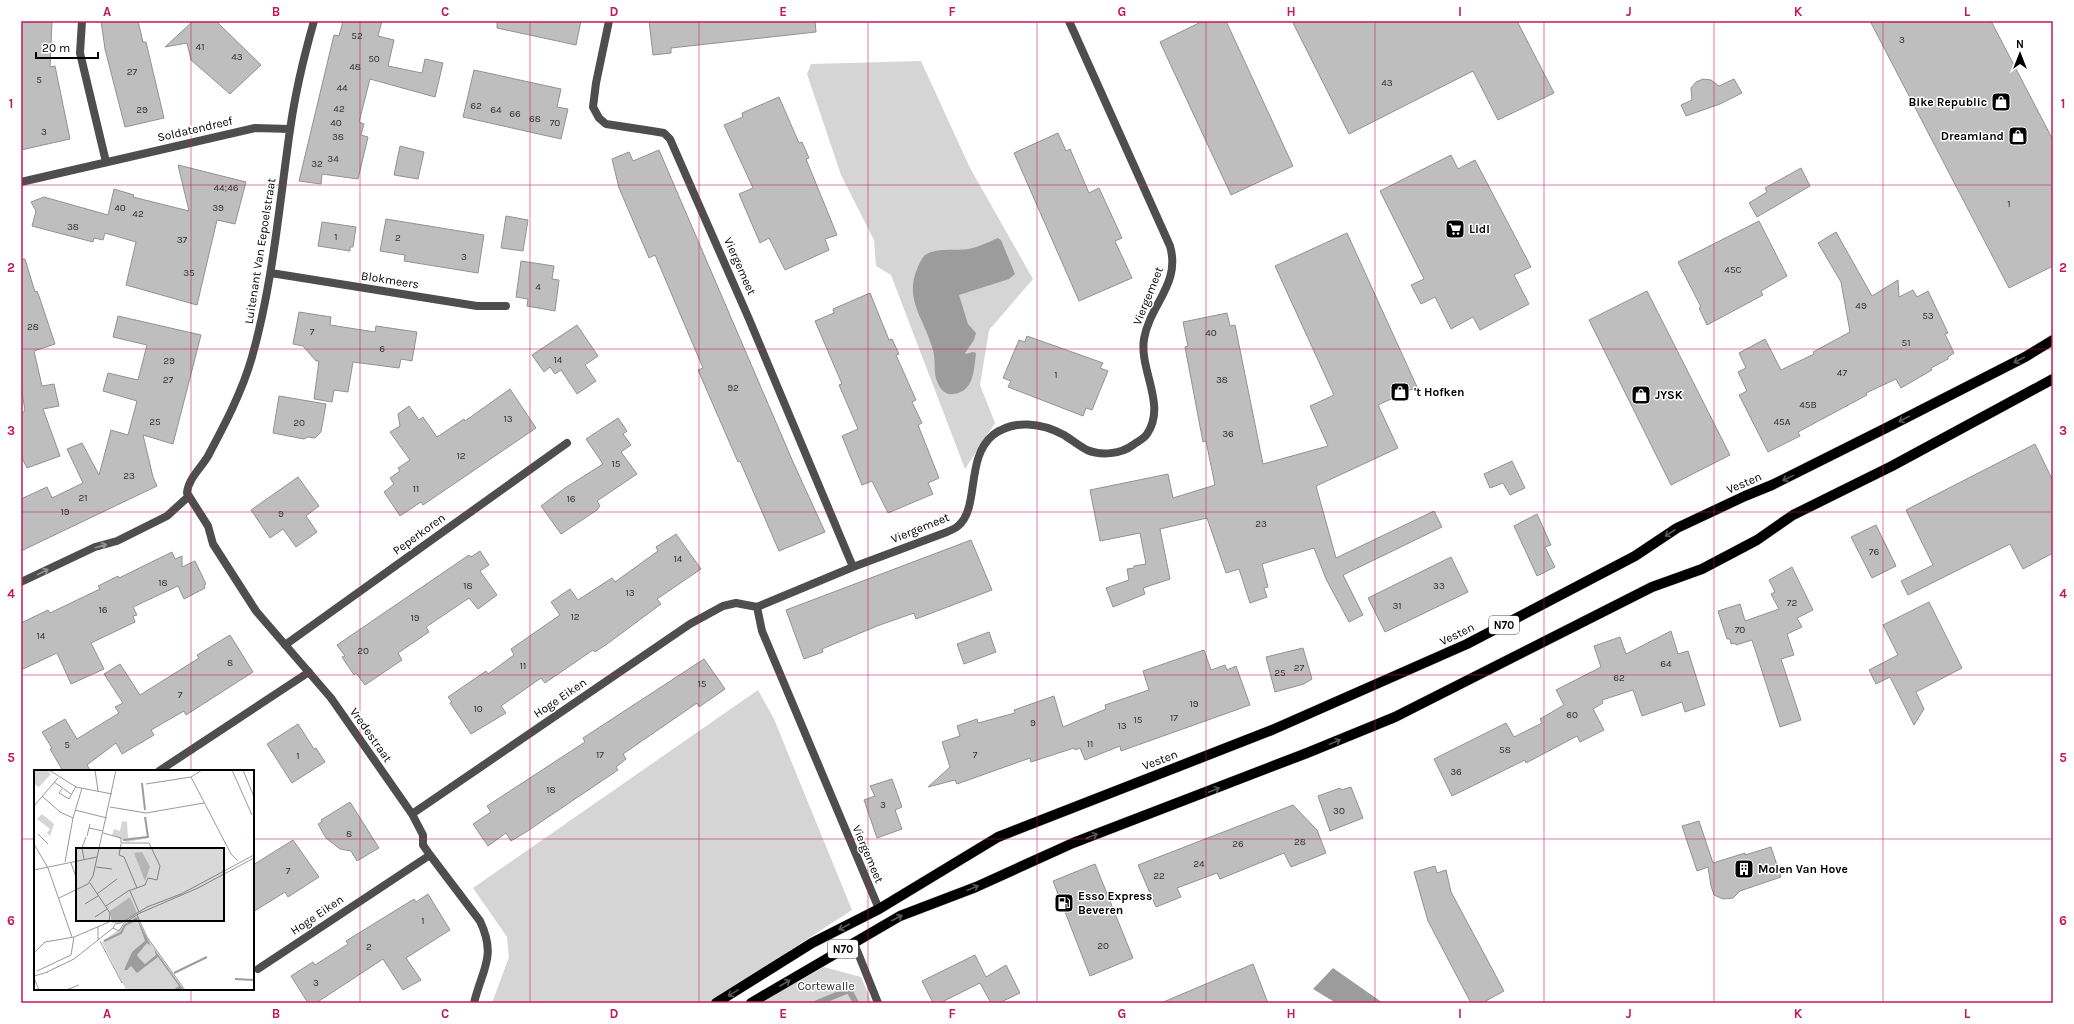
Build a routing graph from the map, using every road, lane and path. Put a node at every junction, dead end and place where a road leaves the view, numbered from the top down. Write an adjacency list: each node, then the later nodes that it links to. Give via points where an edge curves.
1 (82, 21): 6 (street, via 80,53)
2 (314, 21): 5 (street, Luitenant Van Eepoelstraat)
3 (609, 21): 14 (street, Viergemeet, via 593,107 606,124 652,131 664,134 670,139 750,319)
4 (1069, 21): 14 (street, Viergemeet, via 1173,257 1173,272 1144,340 1144,357 1154,400 1153,416 1147,434 1129,448 1108,454 1088,450 1048,427 1028,424 1010,426 993,436 981,450 974,471 968,510 959,526)
5 (290, 129): 6 (street, Soldatendreef, via 255,128); 8 (street, Luitenant Van Eepoelstraat)
6 (106, 162): 7 (street, Soldatendreef)
7 (21, 182)
8 (271, 273): 9 (street, Blokmeers, via 477,306); 13 (street, Luitenant Van Eepoelstraat, via 262,321 250,364 236,401 207,457 188,486)
9 (506, 306)
10 (2053, 340): 22 (main road, Vesten / N70, one-way to 22, via 1879,432 1677,528 1635,556 1467,644 1272,730 998,837)
11 (2053, 380): 23 (main road, N70, one-way to 11, via 900,916 937,903 1073,844 1395,717 1652,587 1702,569 1757,540 1793,515 1892,466)
12 (567, 443): 17 (street, Peperkoren)
13 (189, 496): 15 (street, one-way to 13, via 130,535 167,516); 17 (street, Vredestraat, via 208,526 213,544 256,611)
14 (853, 567): 16 (street, Viergemeet)
15 (21, 582)
16 (757, 607): 20 (street, Hoge Eiken, via 736,603 723,606 690,624); 22 (street, Viergemeet, via 762,631)
17 (286, 645): 18 (street, Vredestraat)
18 (308, 672): 19 (street); 20 (street, Vredestraat, via 331,698)
19 (161, 770)
20 (412, 814): 21 (street, Vredestraat, via 423,835 423,845)
21 (430, 855): 24 (street, Hoge Eiken); 25 (street, Vredestraat, via 480,921 485,933 489,951)
22 (879, 909): 26 (main road, N70, one-way to 26, via 812,943)
23 (854, 943): 27 (main road, N70, one-way to 23); 28 (street)
24 (258, 969)
25 (474, 1002)
26 (716, 1003)
27 (751, 1003)
28 (878, 1003)

